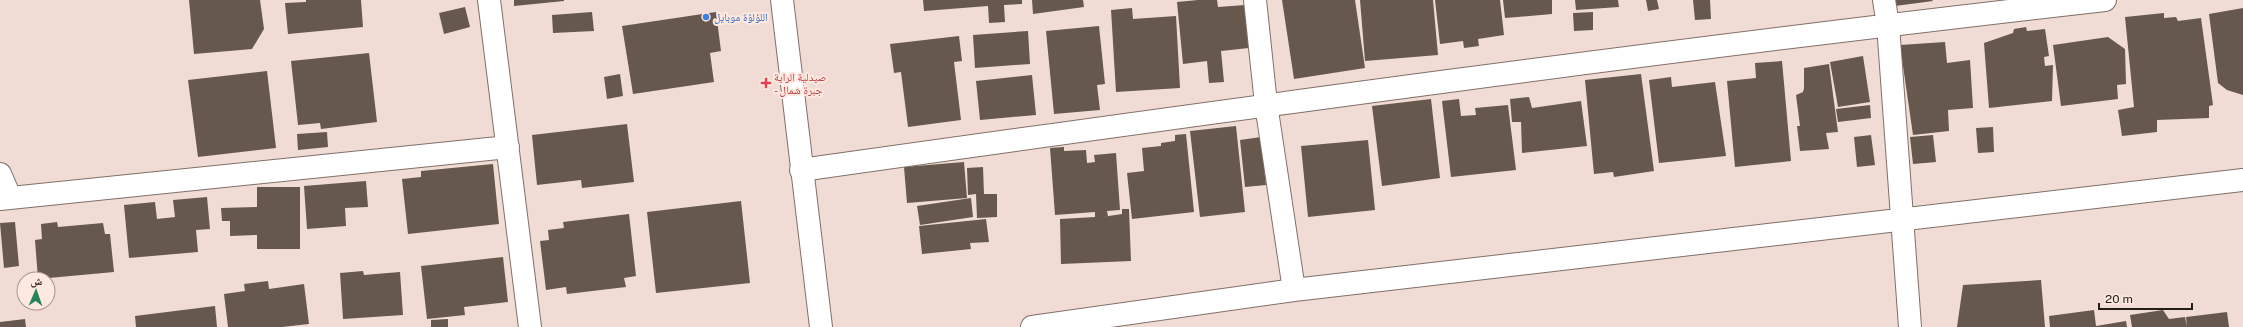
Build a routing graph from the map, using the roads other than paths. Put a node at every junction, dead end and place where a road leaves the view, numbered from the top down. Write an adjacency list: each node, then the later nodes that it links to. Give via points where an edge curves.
1 (489, 0): 8 (street)
2 (782, 0): 9 (street)
3 (1255, 0): 7 (street)
4 (1884, 0): 6 (street)
5 (2105, 0): 6 (street)
6 (1888, 24): 7 (street); 13 (street)
7 (1266, 104): 9 (street); 14 (street)
8 (508, 147): 12 (street); 15 (street)
9 (801, 170): 16 (street)
10 (0, 174): 12 (street)
11 (2243, 180): 13 (street)
12 (5, 198)
13 (1903, 218): 14 (street); 18 (street)
14 (1294, 290): 17 (street)
15 (530, 327)
16 (821, 327)
17 (1032, 327)
18 (1910, 327)

